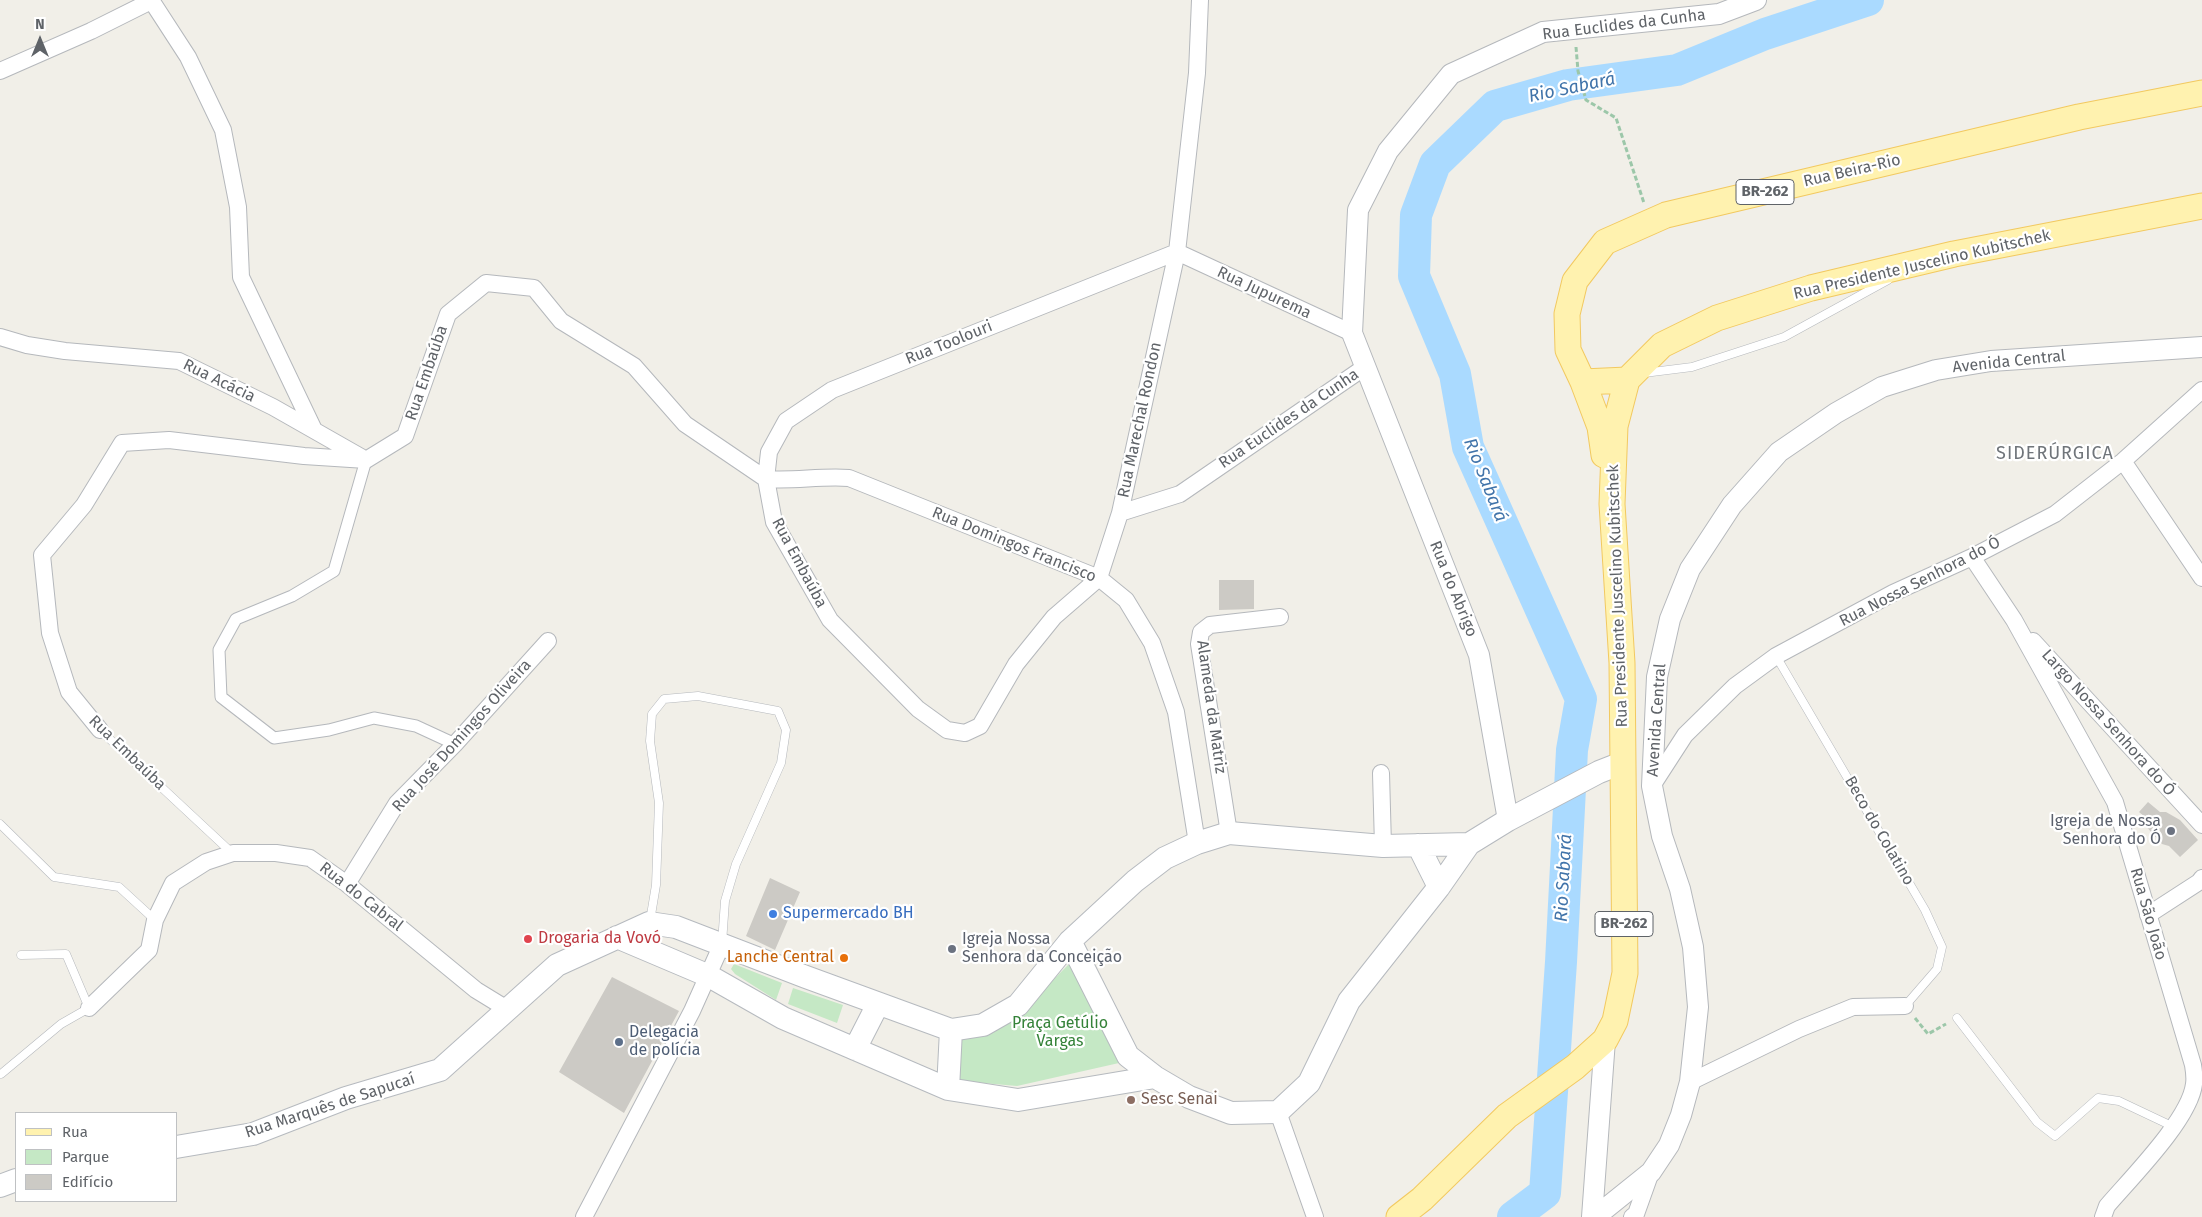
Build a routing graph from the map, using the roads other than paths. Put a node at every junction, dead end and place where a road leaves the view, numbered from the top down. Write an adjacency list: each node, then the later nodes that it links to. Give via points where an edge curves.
1 (1200, 0): 7 (street, Rua Marechal Rondon, via 1197,73)
2 (1756, 0): 9 (street, Rua Euclides da Cunha, via 1719,14 1543,32 1451,74 1388,151 1358,210)
3 (151, 1): 4 (street); 16 (street, via 188,57 223,130 238,207 241,277)
4 (0, 71)
5 (2202, 93): 14 (main road, Rua Beira-Rio / BR-262, via 2079,117 1676,213 1605,242 1575,282 1566,314 1568,350)
6 (2202, 206): 8 (main road, Rua Presidente Juscelino Kubitschek)
7 (1177, 252): 9 (street, Rua Jupurema); 19 (street, Rua Toolouri, via 832,390 786,421 769,452); 21 (street, Rua Marechal Rondon)
8 (1923, 261): 13 (lane, via 1784,337 1692,367); 13 (main road, Rua Presidente Juscelino Kubitschek, via 1811,288 1717,318 1662,346)
9 (1352, 333): 12 (street, Rua Euclides da Cunha)
10 (0, 337): 16 (street, Rua Acácia, via 27,346 65,352 179,361)
11 (2202, 347): 33 (street, Avenida Central, via 1992,361 1936,370 1882,387 1836,413 1779,452 1732,505 1690,569 1670,619 1657,677)
12 (1364, 367): 21 (street, Rua Euclides da Cunha, via 1180,494); 34 (street, Rua do Abrigo, via 1479,655)
13 (1630, 377): 14 (main road); 20 (main road, Rua Presidente Juscelino Kubitschek / BR-262, via 1615,426)
14 (1583, 382): 20 (main road, Rua Beira-Rio / BR-262, via 1600,427)
15 (2202, 390): 18 (street, Rua Nossa Senhora do Ó)
16 (314, 430): 17 (street, Rua Acácia)
17 (366, 460): 19 (street, Rua Embaúba, via 405,436 448,314 486,283 534,288 560,321 634,366 685,424); 29 (street, Rua Embaúba, via 169,440 122,443 84,506 42,555 50,633 68,692); 30 (street, via 334,571 292,596 236,618 219,650 221,697 274,738 329,730 374,718 416,726)
18 (2123, 461): 22 (street, Rua Nossa Senhora do Ó, via 2055,514); 24 (street)
19 (766, 479): 23 (street, Rua Domingos Francisco, via 849,478); 23 (street, Rua Embaúba, via 774,522 830,620 918,709 947,730 964,733 980,726 1016,664 1043,630)
20 (1612, 504): 31 (main road, Rua Presidente Juscelino Kubitschek / BR-262, via 1622,663)
21 (1120, 513): 23 (street, Rua Marechal Rondon)
22 (1972, 557): 26 (street, Rua São João); 28 (street, Rua Nossa Senhora do Ó, via 1893,593)
23 (1099, 578): 38 (street, Rua Domingos Francisco, via 1126,600 1152,643 1176,712)
24 (2202, 578)
25 (1280, 617): 37 (street, Alameda da Matriz, via 1210,625 1201,632 1199,644)
26 (2014, 620): 36 (street, Largo Nossa Senhora do Ó); 46 (street, Rua São João, via 2115,802)
27 (548, 641): 30 (street, Rua José Domingos Oliveira)
28 (1776, 656): 33 (street, Rua Nossa Senhora do Ó, via 1735,686 1685,735); 55 (lane, Beco do Colatino, via 1925,910 1942,948 1937,969)
29 (100, 730): 42 (lane, Rua Embaúba)
30 (455, 744): 44 (street, Rua José Domingos Oliveira, via 397,803)
31 (1622, 763): 34 (main road); 60 (main road, BR-262, via 1625,973 1616,1021)
32 (1381, 773): 41 (street)
33 (1652, 786): 64 (street, Avenida Central, via 1662,836 1680,890 1693,947 1698,1007)
34 (1508, 820): 39 (main road)
35 (0, 824): 47 (lane, via 54,877 119,887)
36 (2202, 825)
37 (1229, 833): 38 (main road); 41 (main road)
38 (1197, 843): 50 (main road, via 1165,858 1135,881)
39 (1469, 844): 40 (main road); 45 (main road)
40 (1418, 845): 41 (main road); 45 (main road)
41 (1383, 846)
42 (233, 853): 44 (street, Rua do Cabral, via 276,853 310,858); 47 (street, Rua do Cabral, via 206,862 173,883)
43 (2202, 878): 46 (street)
44 (347, 884): 57 (street, Rua do Cabral, via 476,990)
45 (1439, 887): 66 (main road, via 1349,1001 1309,1083)
46 (2148, 915): 67 (street, Rua São João, via 2194,1065 2194,1085)
47 (155, 920): 56 (street, Rua do Cabral, via 149,950)
48 (649, 923): 49 (main road); 51 (main road, via 676,926); 51 (lane, via 656,885 659,803 650,741 652,714 664,699 698,696 778,711 786,730 781,763 736,864 725,901)
49 (617, 937): 53 (main road); 57 (main road, Rua Marquês de Sapucaí, via 557,965)
50 (1070, 941): 59 (main road, via 1018,1005 984,1025); 63 (main road, via 1128,1056)
51 (722, 944): 53 (street); 54 (main road)
52 (21, 955): 56 (lane, via 66,954)
53 (709, 976): 61 (main road, via 783,1018); 72 (street)
54 (878, 1004): 59 (main road); 61 (main road)
55 (1905, 1006): 64 (street, via 1853,1007 1798,1029)
56 (89, 1008): 62 (lane, Rua do Cabral, via 62,1024)
57 (507, 1009): 68 (main road, Rua Marquês de Sapucaí, via 440,1070 346,1098 253,1134)
58 (1957, 1018): 67 (lane, via 2037,1122 2055,1136 2098,1098 2119,1101)
59 (951, 1030): 65 (main road)
60 (1605, 1040): 74 (main road, BR-262, via 1575,1067 1507,1116 1422,1199); 75 (street)
61 (855, 1049): 65 (main road)
62 (1, 1074)
63 (1156, 1077): 65 (main road, via 1018,1100); 66 (main road, via 1189,1097 1231,1114)
64 (1690, 1082): 69 (street, Avenida Central, via 1669,1145)
65 (948, 1089)
66 (1278, 1112): 73 (street)
67 (2174, 1127): 77 (street, Rua São João, via 2107,1206)
68 (178, 1147)
69 (1651, 1172): 75 (street, Avenida Central); 76 (street, via 1636,1214)
70 (15, 1180): 71 (main road)
71 (0, 1186)
72 (584, 1217)
73 (1315, 1217)
74 (1399, 1217)
75 (1594, 1217)
76 (1632, 1217)
77 (2103, 1217)

